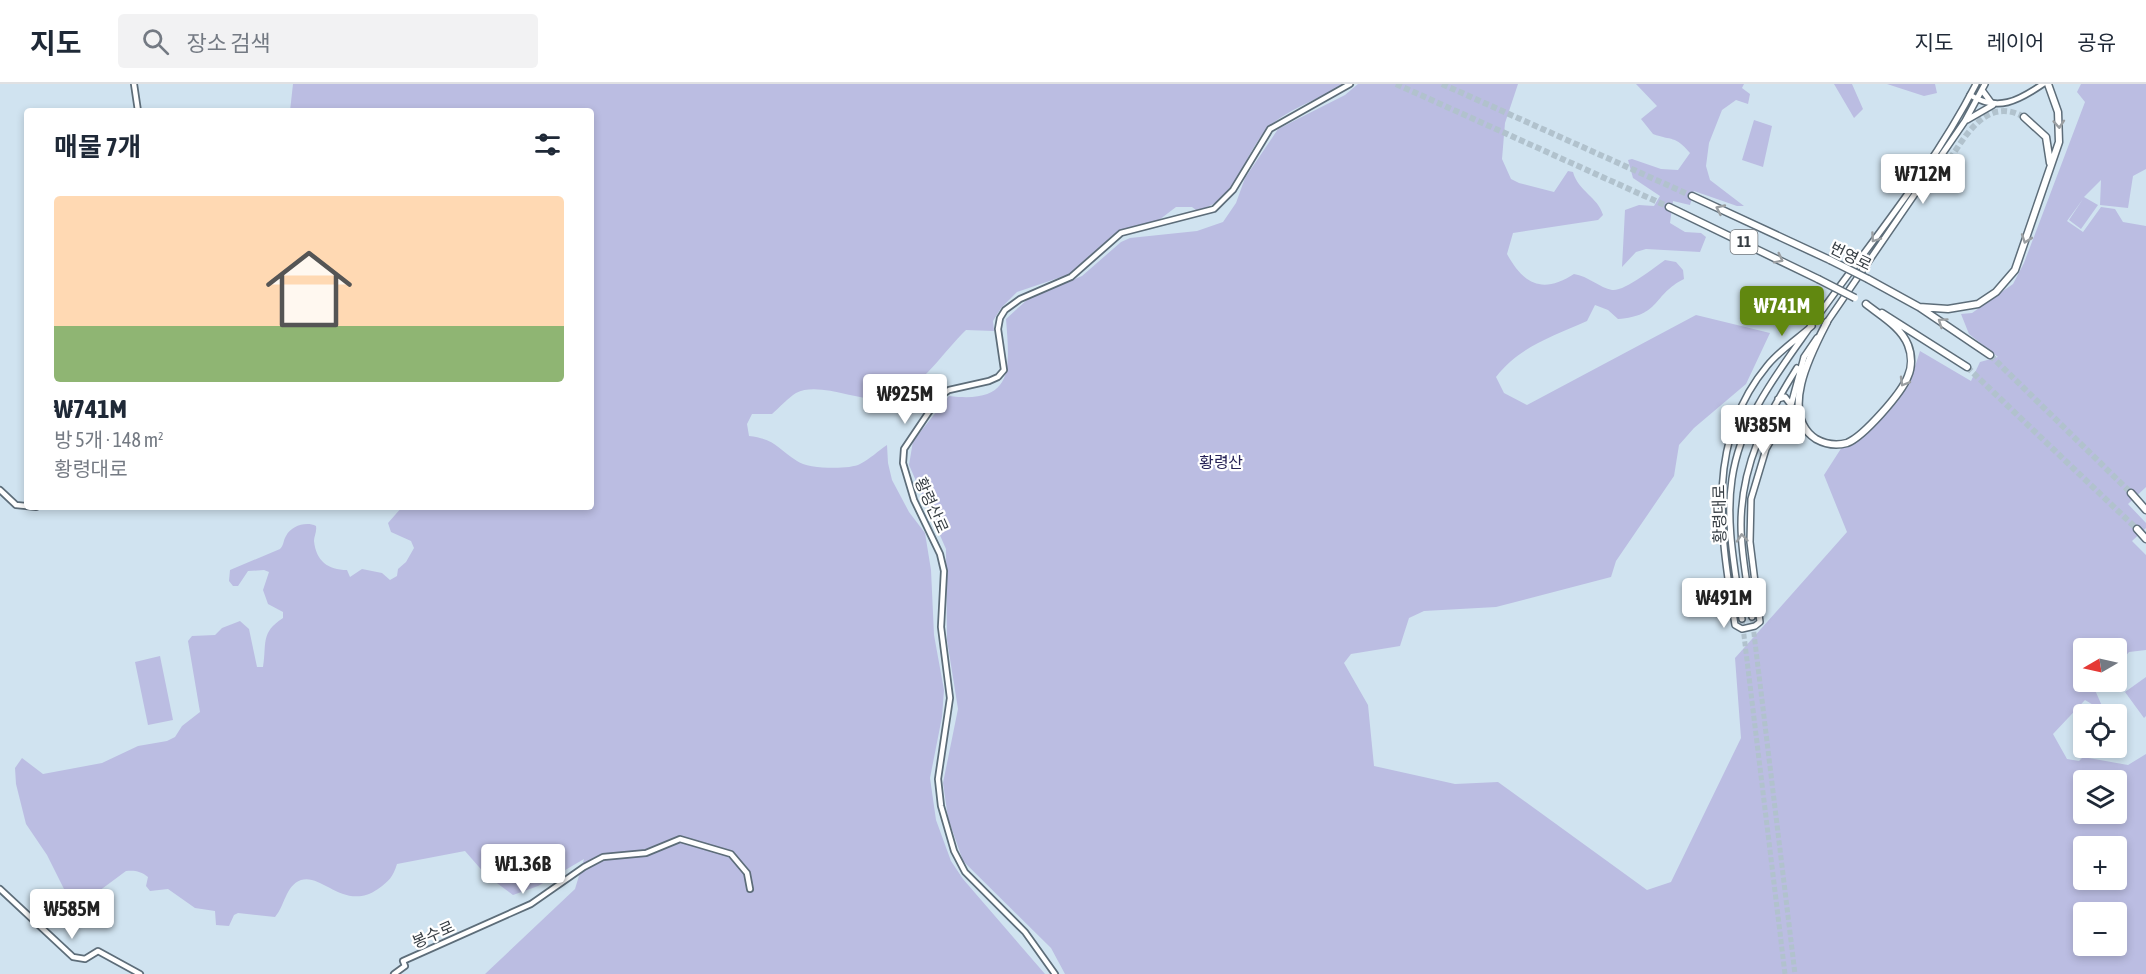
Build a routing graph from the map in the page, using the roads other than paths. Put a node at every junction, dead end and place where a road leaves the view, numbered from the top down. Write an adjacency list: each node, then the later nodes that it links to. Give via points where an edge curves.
1 (134, 84): 10 (street)
2 (1350, 84): 41 (street, 황령산로, via 1270,129 1233,190 1214,209 1121,233 1071,277 1020,299 1005,310 998,329 1004,370 989,381 949,390 939,397 904,449 905,476 944,571 941,627 950,698 938,778 941,806 958,863 1025,932)
3 (1976, 84): 7 (main road, 황령대로)
4 (2043, 84): 9 (street, via 2016,101)
5 (2048, 84): 17 (highway, one-way to 17, via 2058,112 2059,142)
6 (1984, 87): 8 (main road, 황령대로); 9 (main road)
7 (1970, 95): 8 (street); 21 (main road, 황령대로, one-way to 21, via 1929,161)
8 (1977, 99): 9 (street); 12 (main road, 황령대로)
9 (1993, 105): 12 (main road)
10 (138, 108)
11 (2024, 117): 17 (highway, via 2046,137 2050,154 2050,167)
12 (1965, 121): 14 (main road, 황령대로)
13 (1946, 166): 14 (highway, via 1933,183)
14 (1920, 188): 20 (main road, 황령대로)
15 (1692, 196): 19 (highway, 번영로 / 11, one-way to 15, bridge, via 1830,260)
16 (1669, 207): 18 (highway, 11, one-way to 18, bridge)
17 (2033, 222): 19 (highway, one-way to 19, via 2015,270 1996,292 1969,307)
18 (1866, 304): 20 (highway, one-way to 20, via 1898,329 1910,351 1911,363 1906,380 1862,433 1847,442 1833,444 1811,435 1802,421 1799,405 1804,371); 25 (highway, 11, via 1907,326)
19 (1919, 307): 22 (highway, 번영로 / 11, one-way to 19)
20 (1827, 322): 23 (main road, 황령대로)
21 (1812, 326): 24 (main road); 26 (main road, 황령대로)
22 (1990, 356)
23 (1804, 357): 27 (main road, 황령대로); 28 (main road)
24 (1768, 365): 26 (main road, via 1776,365); 28 (main road, via 1735,421 1721,471 1731,603 1735,625 1742,629 1760,622 1749,532 1752,492 1766,449)
25 (1967, 367)
26 (1776, 375): 36 (main road, 황령대로, via 1749,420 1732,476 1730,521)
27 (1778, 399): 28 (main road, via 1785,397); 35 (main road, 황령대로, one-way to 27, via 1741,527 1744,493 1754,446)
28 (1791, 405)
29 (0, 490): 31 (street, via 16,505)
30 (2131, 493): 32 (highway)
31 (24, 506)
32 (2146, 510)
33 (2137, 529): 34 (highway)
34 (2146, 539)
35 (1752, 617)
36 (1742, 619)
37 (0, 889): 39 (street, via 73,957 85,959 98,951)
38 (750, 890): 40 (street, 봉수로, via 747,873 731,854 680,839 646,853 603,857 531,904 403,961 405,966)
39 (140, 974)
40 (394, 974)
41 (1055, 974)

